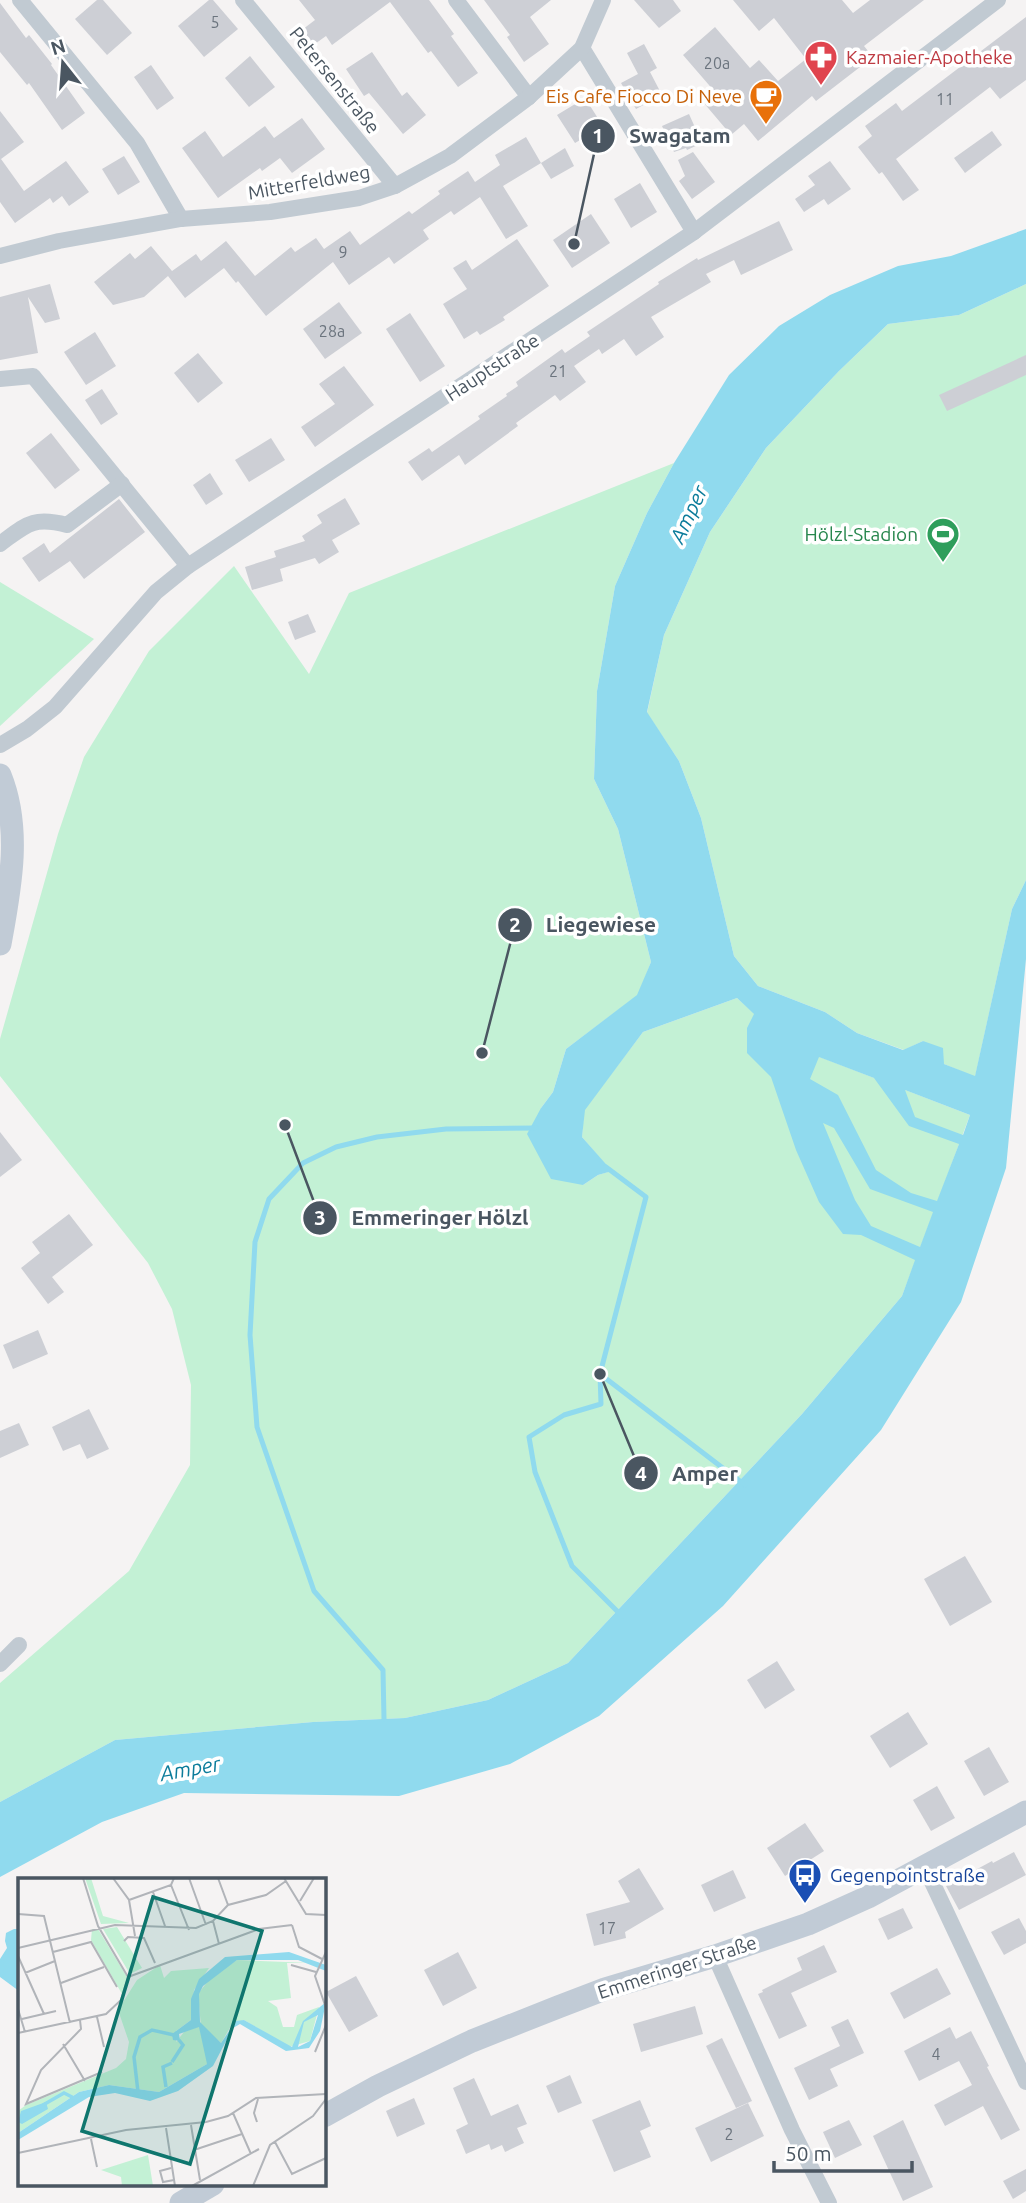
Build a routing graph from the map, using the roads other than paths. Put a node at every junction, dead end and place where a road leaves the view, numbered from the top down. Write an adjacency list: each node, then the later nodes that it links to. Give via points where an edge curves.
1 (20, 0): 9 (street, via 136,143)
2 (243, 0): 8 (street, Petersenstraße)
3 (456, 0): 7 (street)
4 (603, 0): 6 (street)
5 (998, 0): 10 (street, Hauptstraße)
6 (582, 48): 7 (street, Mitterfeldweg); 10 (street)
7 (529, 97): 8 (street, Mitterfeldweg, via 450,156)
8 (395, 186): 9 (street, Mitterfeldweg, via 359,198 270,212)
9 (181, 219): 11 (street, Mitterfeldweg)
10 (694, 232): 15 (street, Hauptstraße)
11 (0, 256)
12 (0, 379): 13 (street, via 33,376)
13 (122, 484): 14 (street, via 67,525 30,522); 15 (street)
14 (0, 544)
15 (188, 566): 16 (street, Hauptstraße, via 156,592 55,707)
16 (0, 746)
17 (0, 775): 18 (street, via 14,836)
18 (0, 944)
19 (19, 1646): 20 (street)
20 (0, 1664)
21 (1026, 1812): 22 (street, Emmeringer Straße)
22 (925, 1867): 23 (street, Emmeringer Straße, via 808,1924); 24 (street)
23 (715, 1956): 25 (street, Emmeringer Straße, via 605,1989 472,2041); 28 (street)
24 (1025, 2077)
25 (326, 2115)
26 (210, 2186): 27 (street)
27 (181, 2203)
28 (829, 2203)

